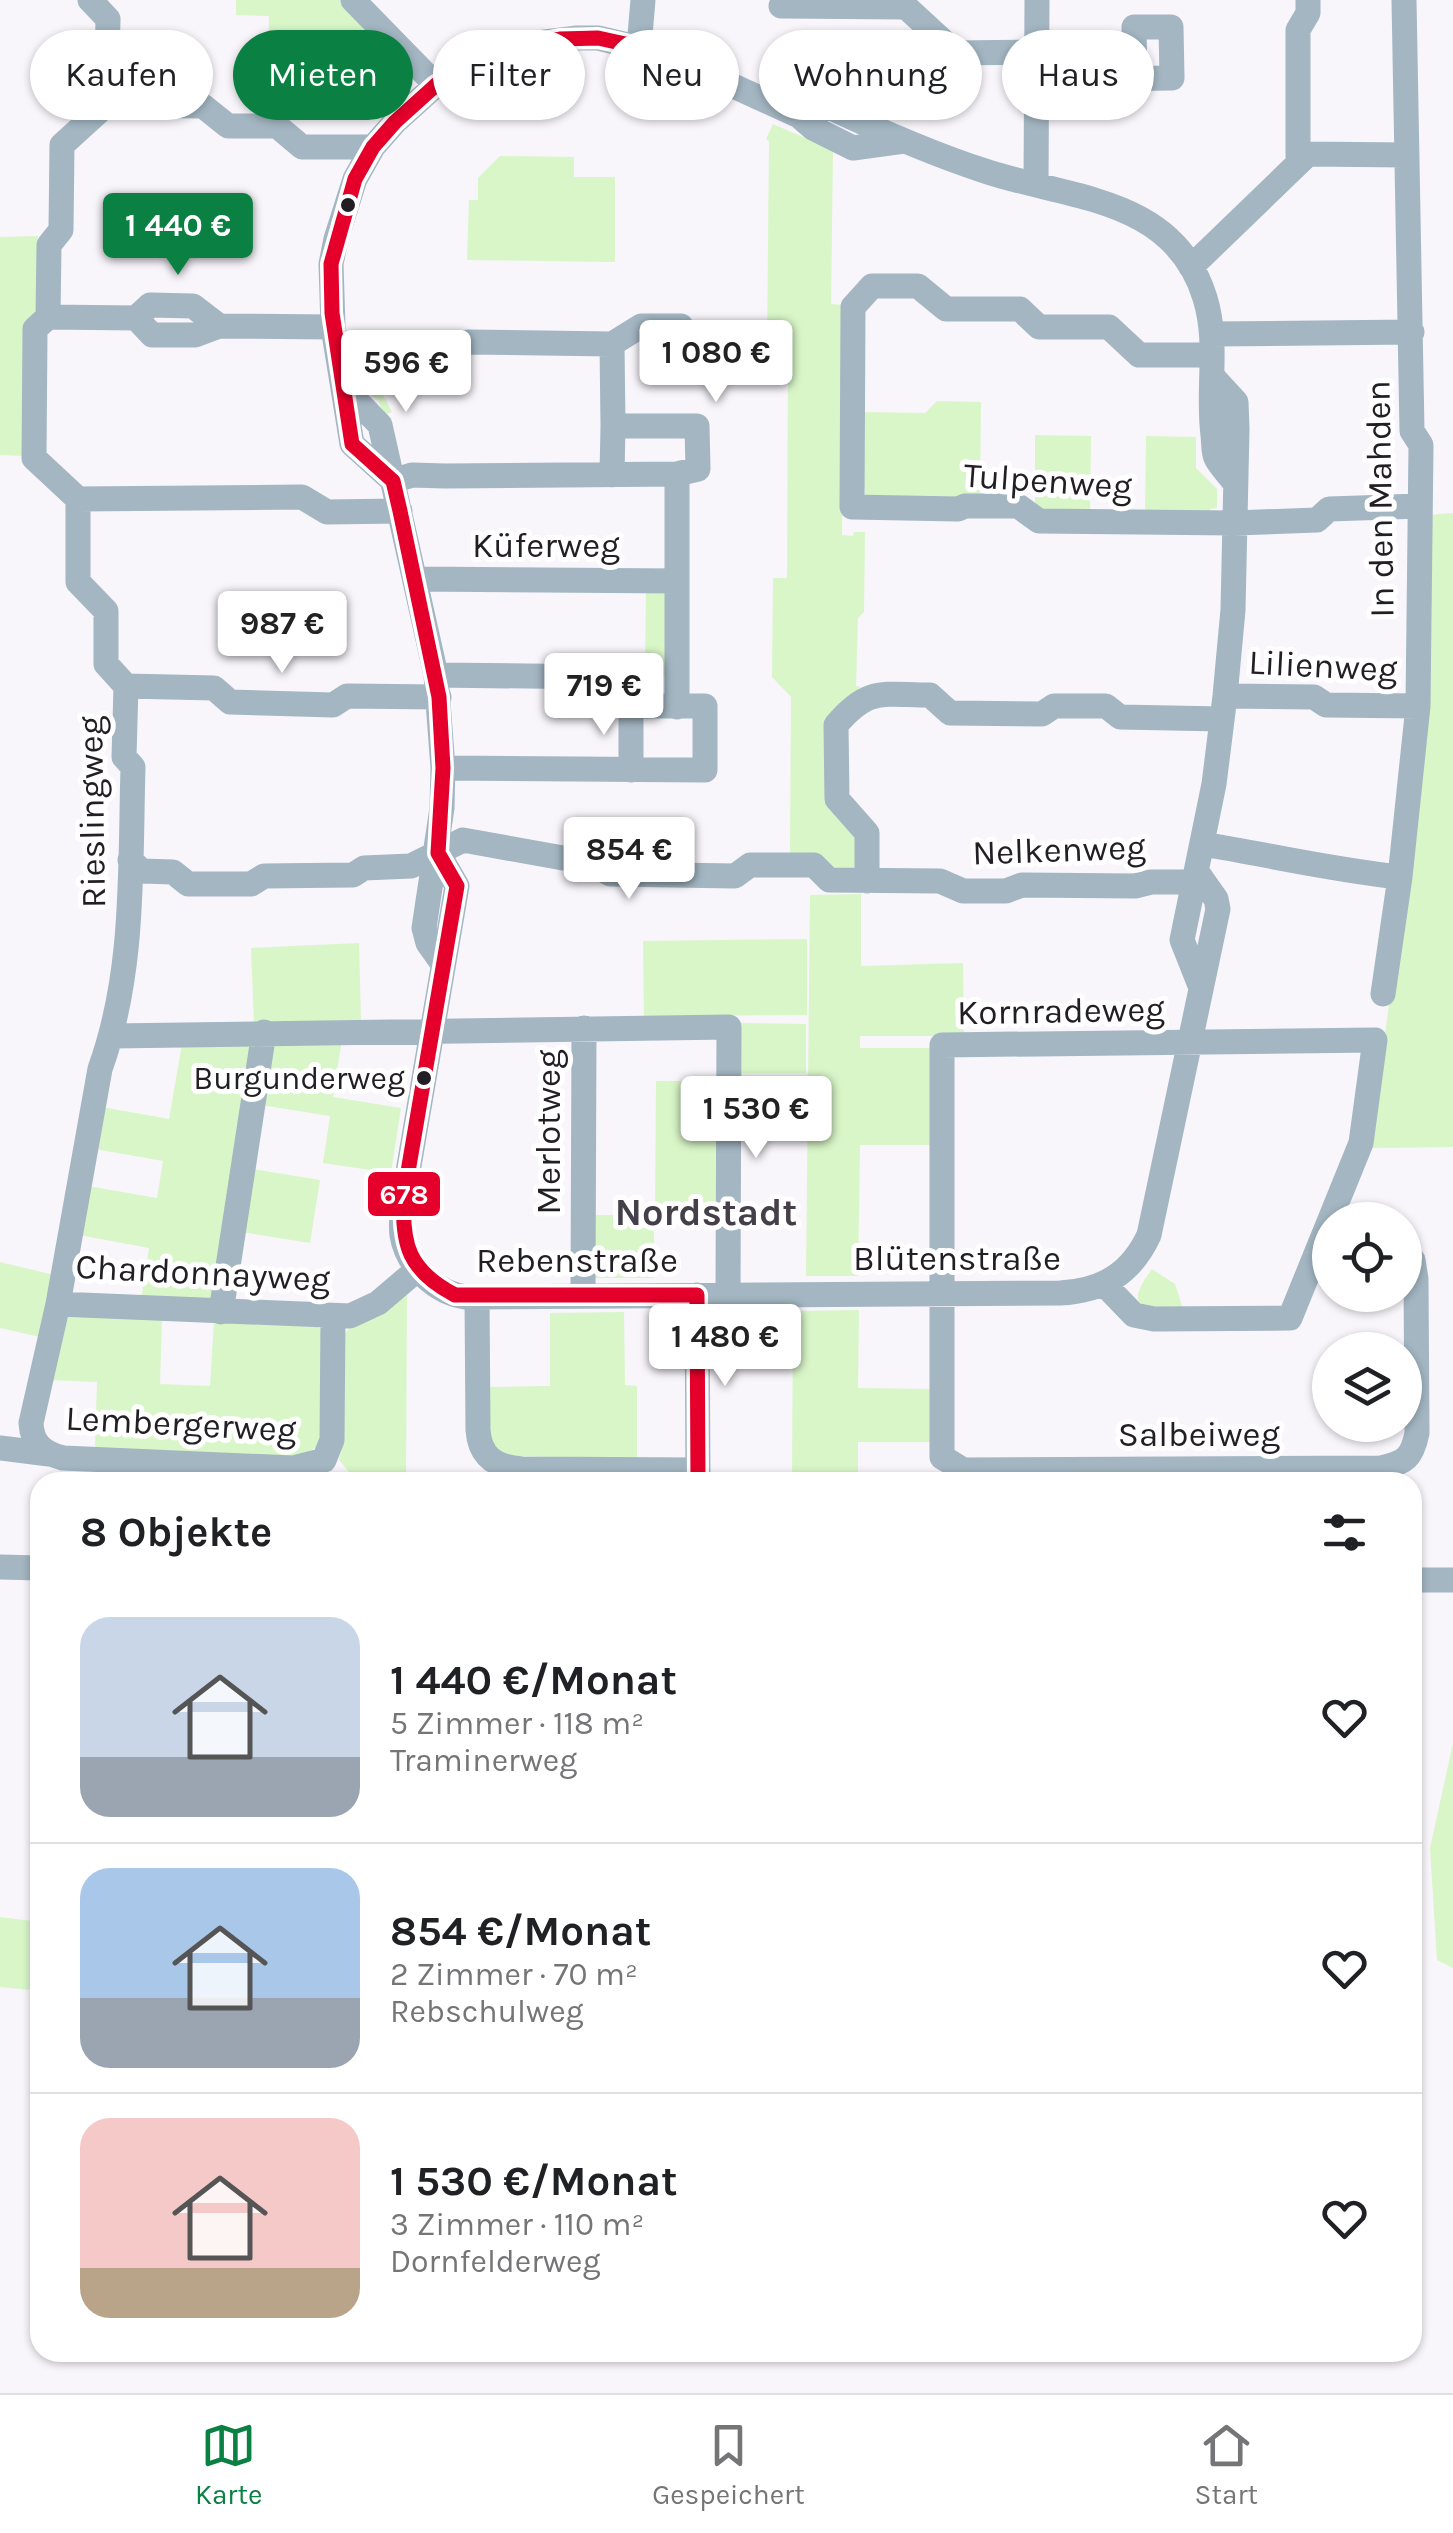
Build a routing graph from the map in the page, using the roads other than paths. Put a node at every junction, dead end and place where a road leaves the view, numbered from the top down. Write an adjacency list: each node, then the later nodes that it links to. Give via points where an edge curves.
1 (90, 0): 8 (street, via 108,19)
2 (353, 0): 12 (street)
3 (644, 0): 9 (street)
4 (1037, 0): 10 (street)
5 (1308, 0): 20 (street, via 1298,30)
6 (1404, 0): 19 (street, In den Mahden)
7 (781, 6): 11 (street, via 906,7 956,54)
8 (108, 30)
9 (641, 30)
10 (1037, 30)
11 (1002, 53)
12 (433, 83)
13 (433, 89): 18 (street)
14 (739, 89): 21 (street, Blütenstraße, via 853,148 904,142)
15 (213, 114): 18 (street, via 228,126 277,126 302,147)
16 (89, 120): 23 (street, via 62,144 61,230 49,245)
17 (1037, 120): 21 (street)
18 (373, 147): 26 (street, via 336,239)
19 (1406, 155): 20 (street, via 1308,154); 25 (street, In den Mahden)
20 (1298, 163): 22 (street)
21 (1036, 186): 22 (street, Blütenstraße, via 1132,213 1172,242)
22 (1191, 267): 28 (street, Blütenstraße, via 1205,298)
23 (48, 317): 26 (street, via 136,318 152,334 195,336 218,326); 33 (street, via 35,328 34,458)
24 (681, 326): 27 (street, via 640,326)
25 (1412, 332): 28 (street); 34 (street, In den Mahden)
26 (335, 338): 27 (street, via 452,349 468,342); 32 (street, via 345,389 380,425)
27 (612, 344): 29 (street)
28 (1212, 355): 36 (street, Blütenstraße, via 1216,457 1234,482); 36 (street, Tulpenweg, via 1139,355 1109,327 1040,327 1020,310 946,309 918,286 872,286 853,307 852,507 1018,506 1040,521)
29 (613, 426): 30 (street, via 697,426 698,469); 31 (street)
30 (677, 474): 31 (street); 38 (street)
31 (612, 475): 32 (street, via 412,475)
32 (392, 481): 35 (street)
33 (78, 499): 35 (street, via 302,497 327,512); 39 (street, Rieslingweg, via 78,582 106,611 106,664)
34 (1420, 506): 36 (street, via 1328,509 1316,520); 43 (street, In den Mahden)
35 (400, 511): 37 (street)
36 (1234, 524): 44 (street, Blütenstraße)
37 (416, 579): 38 (street, Küferweg); 40 (street)
38 (677, 581): 42 (street)
39 (126, 686): 40 (street, via 214,688 230,702 332,705 347,696); 49 (street, Rieslingweg)
40 (438, 686): 41 (street, via 605,678); 45 (street)
41 (632, 706): 42 (street); 46 (street)
42 (677, 706): 46 (street, via 705,706 705,770)
43 (1418, 706): 44 (street, Lilienweg, via 1326,705 1314,697); 50 (street, In den Mahden)
44 (1224, 707): 47 (street, Blütenstraße); 52 (street, via 1120,717 1106,706 1054,706 1042,714 950,713 930,695 869,695 836,725 837,799 867,833)
45 (443, 768): 46 (street); 48 (street)
46 (632, 770)
47 (1203, 844): 50 (street); 51 (street, Blütenstraße)
48 (438, 853): 49 (street, Nelkenweg, via 410,866 364,868 353,875 264,876 251,884 188,884 173,872 142,871); 52 (street, Nelkenweg, via 463,840 591,862 610,874 735,876 750,865 814,865 828,880); 55 (street, via 424,928 443,964)
49 (130, 860): 57 (street, Rieslingweg, via 127,956)
50 (1400, 876): 53 (street, In den Mahden)
51 (1196, 877): 52 (street, Nelkenweg, via 1135,886 1022,884 1006,891 962,891 940,881); 58 (street, Blütenstraße, via 1182,940 1201,988)
52 (867, 881)
53 (1383, 994)
54 (584, 1028): 55 (street); 65 (street, via 729,1027); 66 (street, Merlotweg)
55 (433, 1030): 56 (street); 60 (street, via 402,1218 407,1252)
56 (264, 1032): 57 (street); 69 (street)
57 (112, 1036): 68 (street, Chardonnayweg, via 100,1069)
58 (1188, 1044): 59 (street, via 1375,1040 1361,1143); 62 (street, Blütenstraße, via 1149,1235 1131,1265); 63 (street, Kornradeweg, via 942,1045)
59 (1343, 1202)
60 (418, 1269): 67 (street, Rebenstraße, via 438,1288); 71 (street, Chardonnayweg, via 366,1311)
61 (1312, 1272): 62 (street, via 1290,1318 1142,1317)
62 (1104, 1285): 63 (street, Blütenstraße, via 1074,1292)
63 (942, 1294): 65 (street, Blütenstraße); 70 (street, Salbeiweg, via 942,1457 963,1470 1402,1464 1413,1454 1417,1433)
64 (697, 1295): 65 (street, Rebenstraße); 66 (street, Rebenstraße); 75 (street, Rebenstraße)
65 (728, 1295)
66 (583, 1296): 67 (street, Rebenstraße)
67 (477, 1297): 74 (street, via 478,1430 487,1458 509,1468)
68 (58, 1304): 69 (street, Chardonnayweg); 73 (street, Lembergerweg, via 31,1423 32,1435)
69 (220, 1312): 71 (street, Chardonnayweg)
70 (1416, 1312)
71 (333, 1316): 73 (street, Lembergerweg, via 332,1440 315,1465)
72 (0, 1448): 73 (street)
73 (49, 1454)
74 (597, 1472)
75 (698, 1472)
76 (0, 1567): 77 (street)
77 (30, 1568)
78 (1422, 1580): 79 (street)
79 (1453, 1580)

